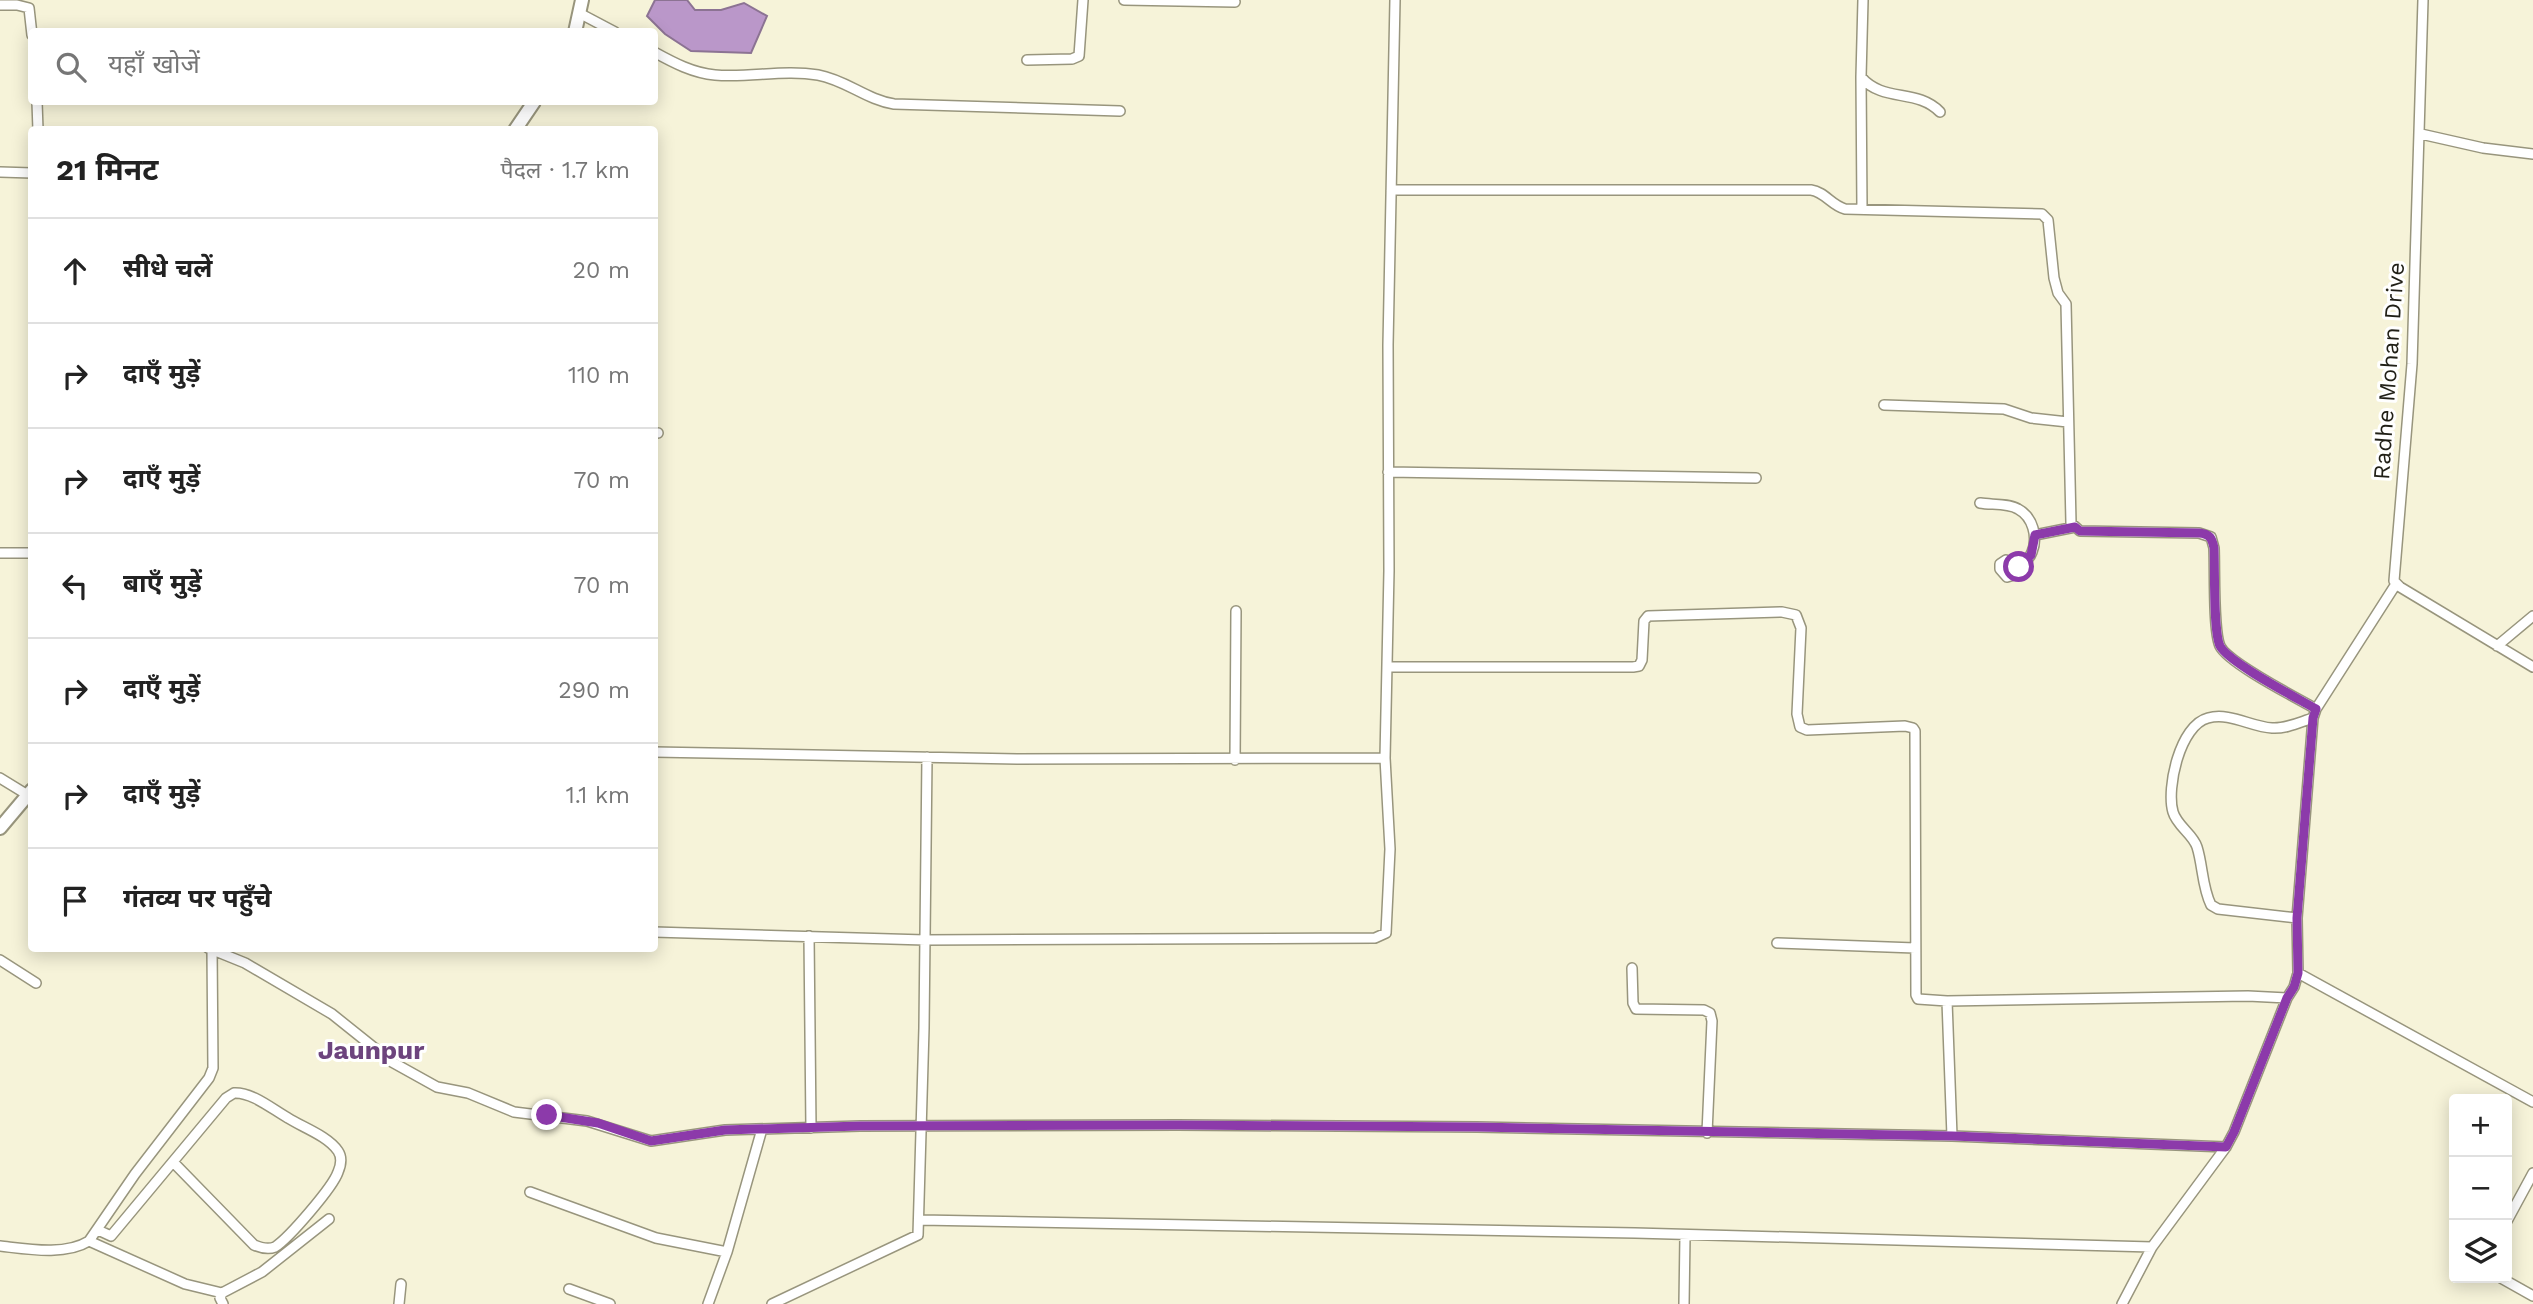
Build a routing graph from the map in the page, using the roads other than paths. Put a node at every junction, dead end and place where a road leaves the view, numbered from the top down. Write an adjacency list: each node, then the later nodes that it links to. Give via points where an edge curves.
1 (1083, 0): 13 (street, via 1079,56)
2 (1124, 0): 6 (street)
3 (1395, 0): 25 (street)
4 (1863, 0): 14 (street)
5 (2423, 0): 21 (street, Radhe Mohan Drive)
6 (1235, 2)
7 (0, 5): 9 (street, via 29,8)
8 (580, 7): 10 (street); 11 (street)
9 (31, 28)
10 (576, 28)
11 (609, 28)
12 (658, 54): 17 (street, via 683,67 715,75 788,72 830,77 894,104)
13 (1027, 60)
14 (1861, 77): 18 (street, via 1873,89 1925,100); 26 (street)
15 (37, 105): 19 (street)
16 (532, 105): 20 (street)
17 (1120, 111)
18 (1940, 111)
19 (38, 126)
20 (518, 126)
21 (2421, 134): 22 (street); 37 (street, Radhe Mohan Drive, via 2412,364)
22 (2533, 154)
23 (0, 172): 24 (street)
24 (28, 173)
25 (1391, 190): 26 (street, via 1811,190 1841,208); 29 (street)
26 (1862, 209): 28 (street, via 2036,212 2045,216 2056,288 2066,304)
27 (1884, 405): 28 (street, via 2004,409)
28 (2068, 422): 32 (street, via 2070,518)
29 (1388, 472): 30 (street); 41 (street)
30 (1756, 478)
31 (1980, 503): 33 (street, via 2018,509 2029,519)
32 (2075, 527): 33 (street); 43 (street, via 2080,531 2211,537 2221,648)
33 (2035, 535): 36 (street, via 2031,555)
34 (0, 553): 35 (street)
35 (28, 553)
36 (2019, 567)
37 (2396, 584): 40 (street); 43 (street)
38 (1236, 611): 47 (street)
39 (2533, 616): 40 (street)
40 (2497, 646): 42 (street)
41 (1387, 667): 46 (street); 57 (street, via 1633,667 1642,660 1647,616 1796,615 1801,628 1800,727 1905,726 1915,731)
42 (2533, 667)
43 (2315, 714): 52 (street); 52 (street, via 2278,728 2208,718 2192,729 2173,774 2172,810 2196,845 2211,905)
44 (658, 752): 45 (street)
45 (927, 757): 47 (street); 55 (street)
46 (1385, 758): 47 (street); 55 (street, via 1390,849 1387,928 1382,937)
47 (1235, 760)
48 (0, 778): 49 (street)
49 (28, 793)
50 (28, 796): 51 (street)
51 (0, 828)
52 (2297, 918): 62 (street)
53 (658, 932): 54 (street)
54 (809, 936): 55 (street); 68 (street)
55 (925, 940): 67 (street)
56 (1777, 943): 57 (street)
57 (1915, 948): 65 (street, via 1916,997)
58 (211, 952): 79 (street, via 211,1073)
59 (218, 952): 69 (street, via 332,1014 428,1083 514,1112 587,1121 651,1141)
60 (0, 960): 63 (street)
61 (1632, 968): 70 (street, via 1636,1009 1710,1013)
62 (2298, 973): 64 (street); 66 (street)
63 (36, 982)
64 (2287, 998): 65 (street); 72 (street)
65 (1947, 1001): 71 (street)
66 (2533, 1102)
67 (922, 1125): 68 (street); 70 (street, via 1477,1127); 77 (street)
68 (811, 1128): 69 (street)
69 (762, 1129): 84 (street)
70 (1707, 1133): 71 (street)
71 (1952, 1136): 72 (street)
72 (2226, 1147): 83 (street)
73 (174, 1163): 73 (street, via 226,1098 241,1092 323,1139 341,1159 336,1177 306,1216 285,1239 267,1249 254,1245); 79 (street, via 111,1236)
74 (2533, 1172): 78 (street)
75 (530, 1192): 84 (street, via 656,1238)
76 (329, 1219): 89 (street, via 262,1272)
77 (920, 1220): 80 (street); 95 (street, via 917,1237)
78 (2508, 1220)
79 (98, 1230): 81 (street)
80 (1685, 1236): 83 (street); 96 (street)
81 (89, 1241): 82 (street, via 59,1249); 89 (street, via 185,1284)
82 (3, 1246): 85 (street)
83 (2152, 1247): 97 (street)
84 (727, 1252): 94 (street)
85 (0, 1258)
86 (2510, 1283): 90 (street)
87 (401, 1284): 92 (street)
88 (569, 1289): 93 (street)
89 (222, 1293): 91 (street)
90 (2533, 1296)
91 (223, 1304)
92 (398, 1304)
93 (610, 1304)
94 (708, 1304)
95 (772, 1304)
96 (1684, 1304)
97 (2122, 1304)

